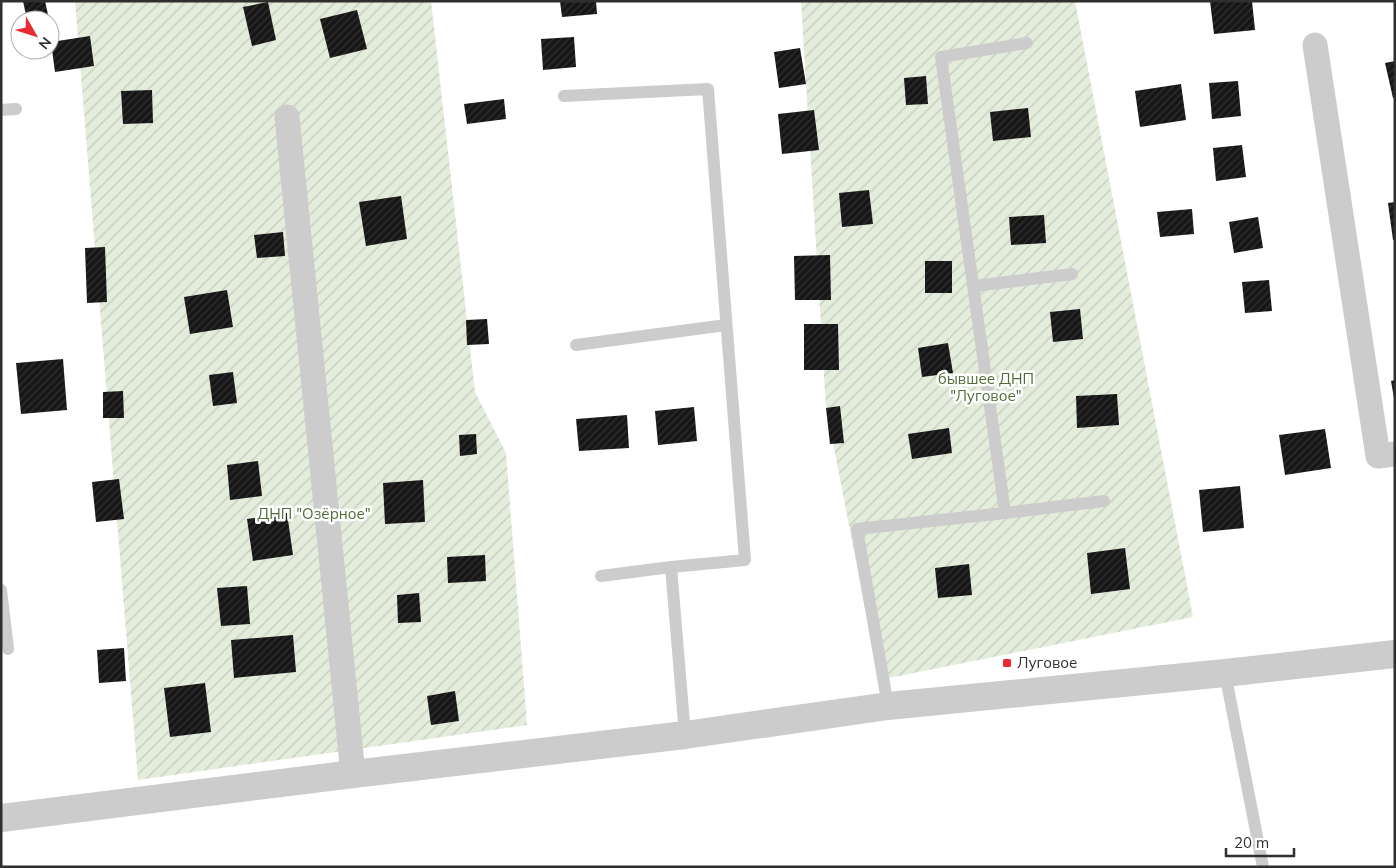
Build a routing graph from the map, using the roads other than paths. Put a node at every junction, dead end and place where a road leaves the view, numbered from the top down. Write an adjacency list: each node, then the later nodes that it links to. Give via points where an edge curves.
1 (1026, 43): 8 (lane, via 941,57)
2 (1315, 45): 11 (street, via 1378,456)
3 (564, 96): 9 (lane, via 708,89)
4 (16, 109): 5 (lane)
5 (1, 110)
6 (287, 117): 22 (street)
7 (1072, 274): 8 (lane)
8 (974, 286): 13 (lane)
9 (726, 325): 10 (lane); 14 (lane, via 745,560)
10 (576, 346)
11 (1395, 454)
12 (1104, 501): 13 (lane)
13 (1005, 513): 20 (lane, via 857,529)
14 (671, 567): 15 (lane); 21 (lane)
15 (601, 576)
16 (1, 590): 17 (lane)
17 (8, 649)
18 (1395, 654): 19 (street)
19 (1224, 673): 20 (street); 24 (lane)
20 (888, 706): 21 (street)
21 (685, 735): 22 (street)
22 (354, 774): 23 (street)
23 (1, 818)
24 (1263, 867)

